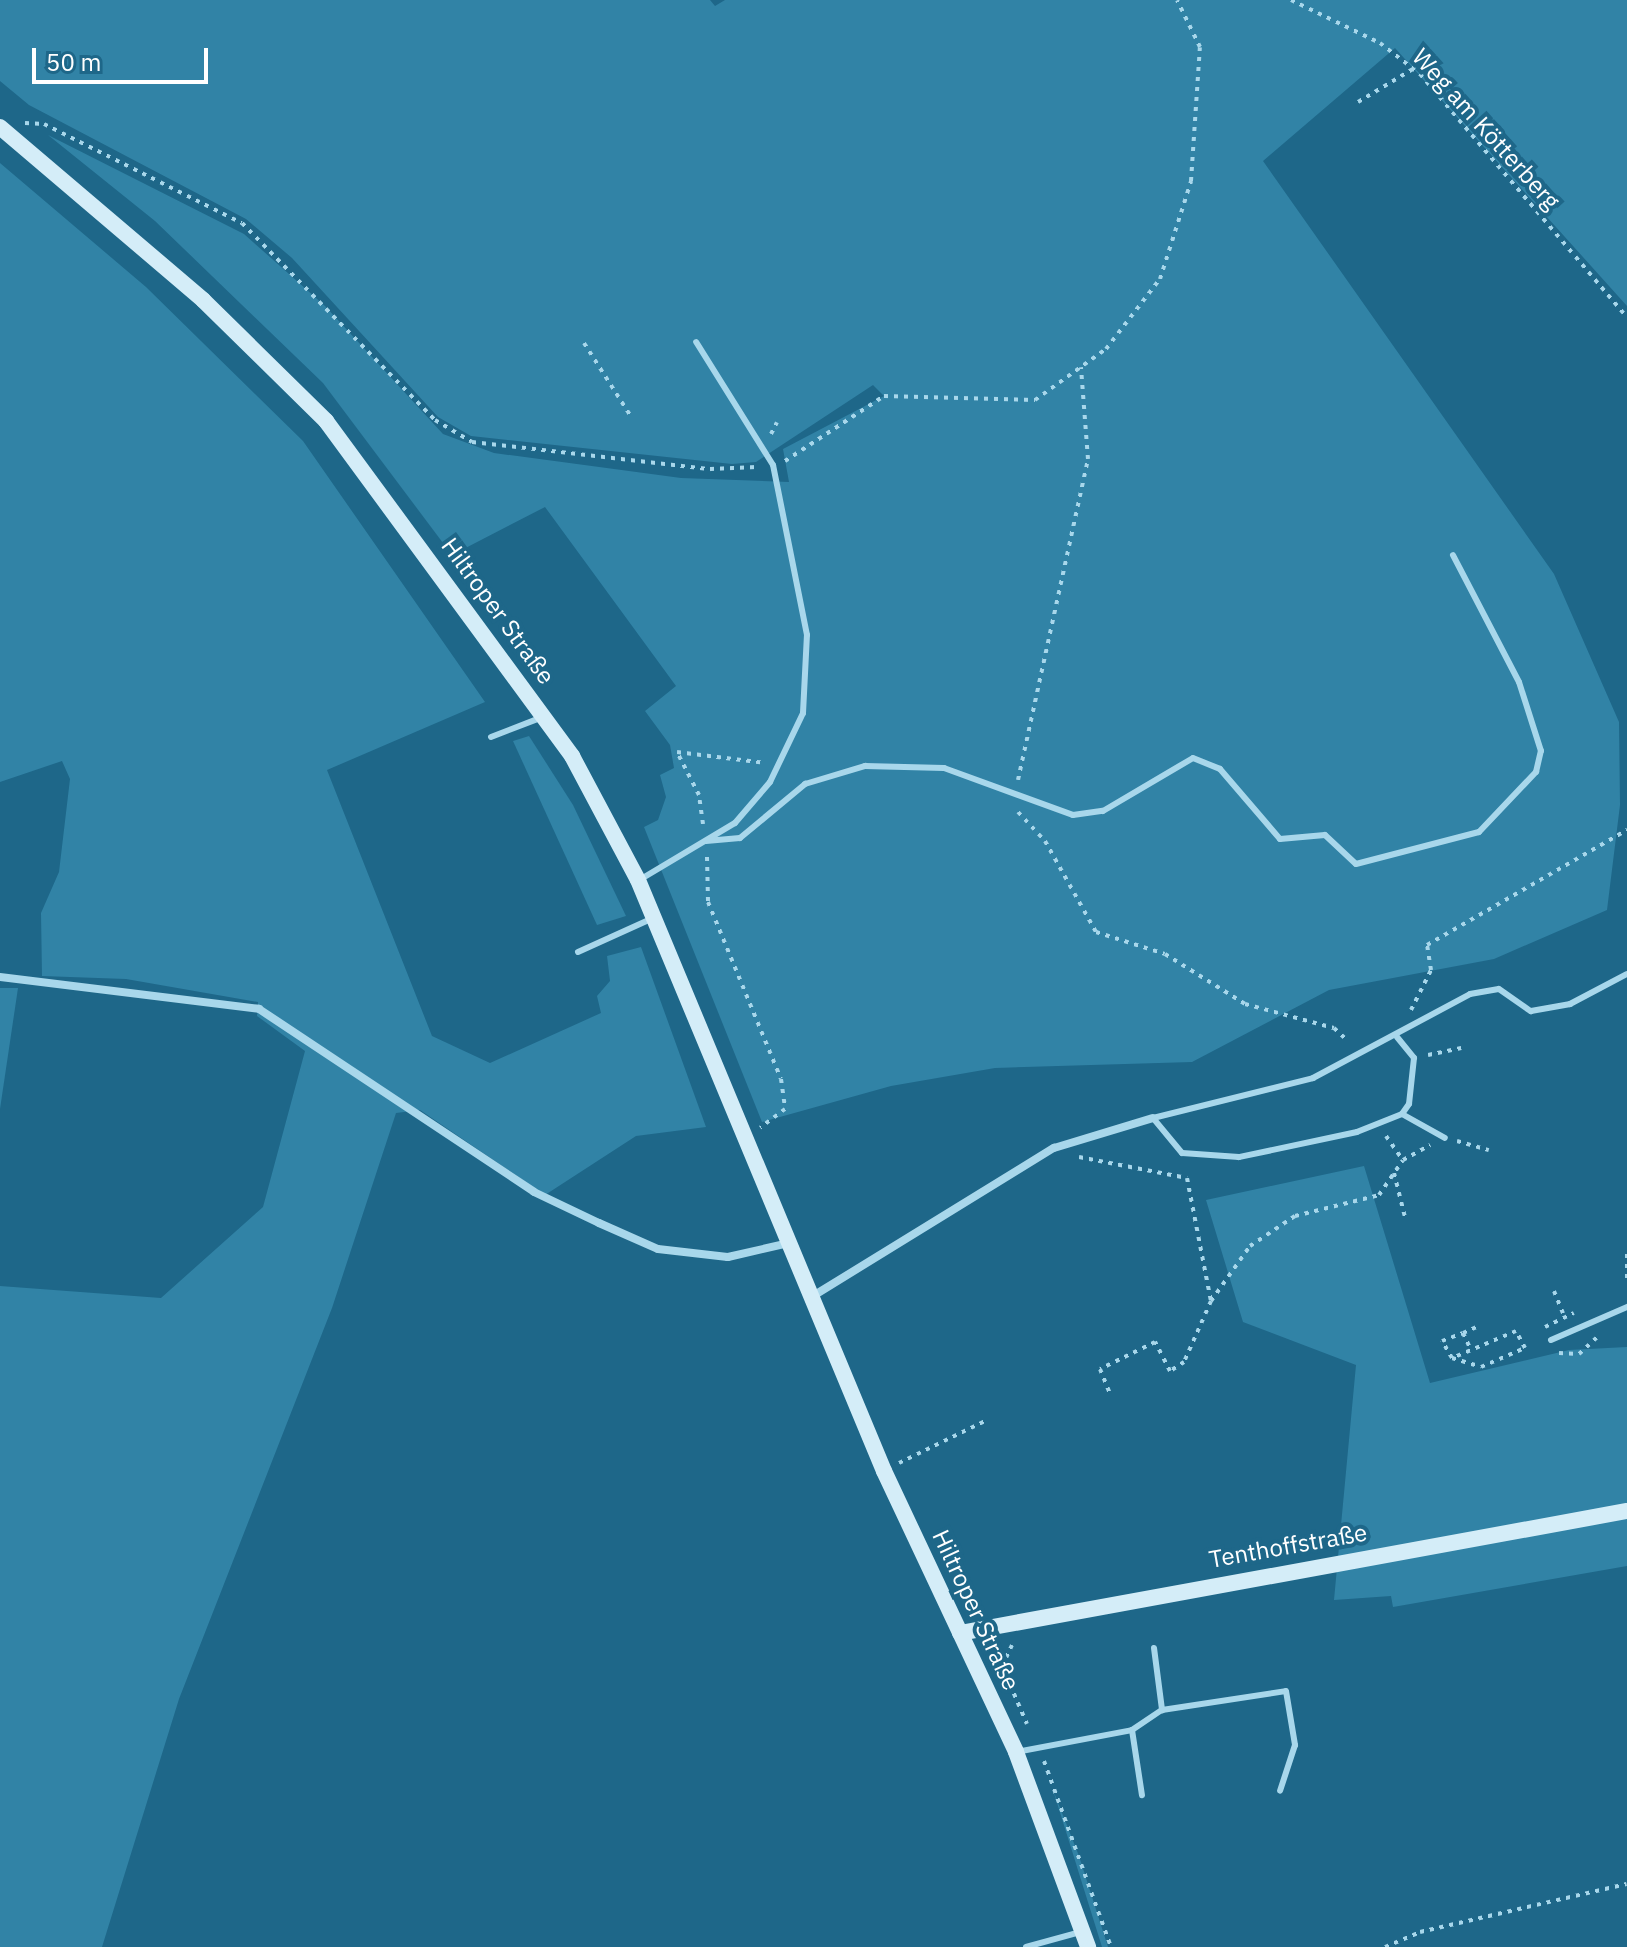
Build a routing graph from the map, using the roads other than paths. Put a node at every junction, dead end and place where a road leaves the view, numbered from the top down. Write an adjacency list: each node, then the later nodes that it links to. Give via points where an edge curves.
1 (1, 128): 4 (street, Hiltroper Straße, via 203,300 326,421)
2 (696, 342): 6 (lane, via 773,465 807,635 803,713 780,763 735,823)
3 (1453, 555): 6 (lane, via 1519,682 1541,751 1536,772 1479,832 1356,864 1325,835 1280,839 1220,769 1193,758 1103,811 1073,815 987,779 901,763 834,772 805,784 740,838)
4 (544, 717): 5 (lane); 7 (street, Hiltroper Straße)
5 (491, 737)
6 (706, 841): 7 (lane)
7 (638, 880): 8 (street, Hiltroper Straße)
8 (654, 918): 9 (lane); 16 (street, Hiltroper Straße)
9 (578, 952)
10 (1627, 974): 12 (lane, via 1570,1004 1531,1011 1499,989 1470,994)
11 (0, 977): 16 (street, via 259,1009 534,1192 599,1223 658,1249 728,1257)
12 (1397, 1037): 13 (lane, via 1414,1058 1415,1085); 14 (lane, via 1313,1078)
13 (1402, 1114): 14 (lane, via 1239,1157 1182,1153); 15 (lane)
14 (1153, 1118): 17 (street, via 1054,1148)
15 (1445, 1138)
16 (789, 1243): 17 (street, Hiltroper Straße)
17 (813, 1296): 21 (street, Hiltroper Straße, via 884,1471)
18 (1627, 1307): 19 (lane)
19 (1551, 1340)
20 (1627, 1511): 21 (street, Tenthoffstraße, via 1012,1619)
21 (960, 1633): 25 (street, Hiltroper Straße)
22 (1154, 1648): 23 (lane)
23 (1162, 1710): 24 (lane); 26 (lane, via 1286,1691 1295,1745)
24 (1132, 1730): 25 (lane); 27 (lane)
25 (1016, 1752): 28 (street, Hiltroper Straße)
26 (1280, 1791)
27 (1142, 1795)
28 (1086, 1939): 29 (lane)
29 (1026, 1947)

